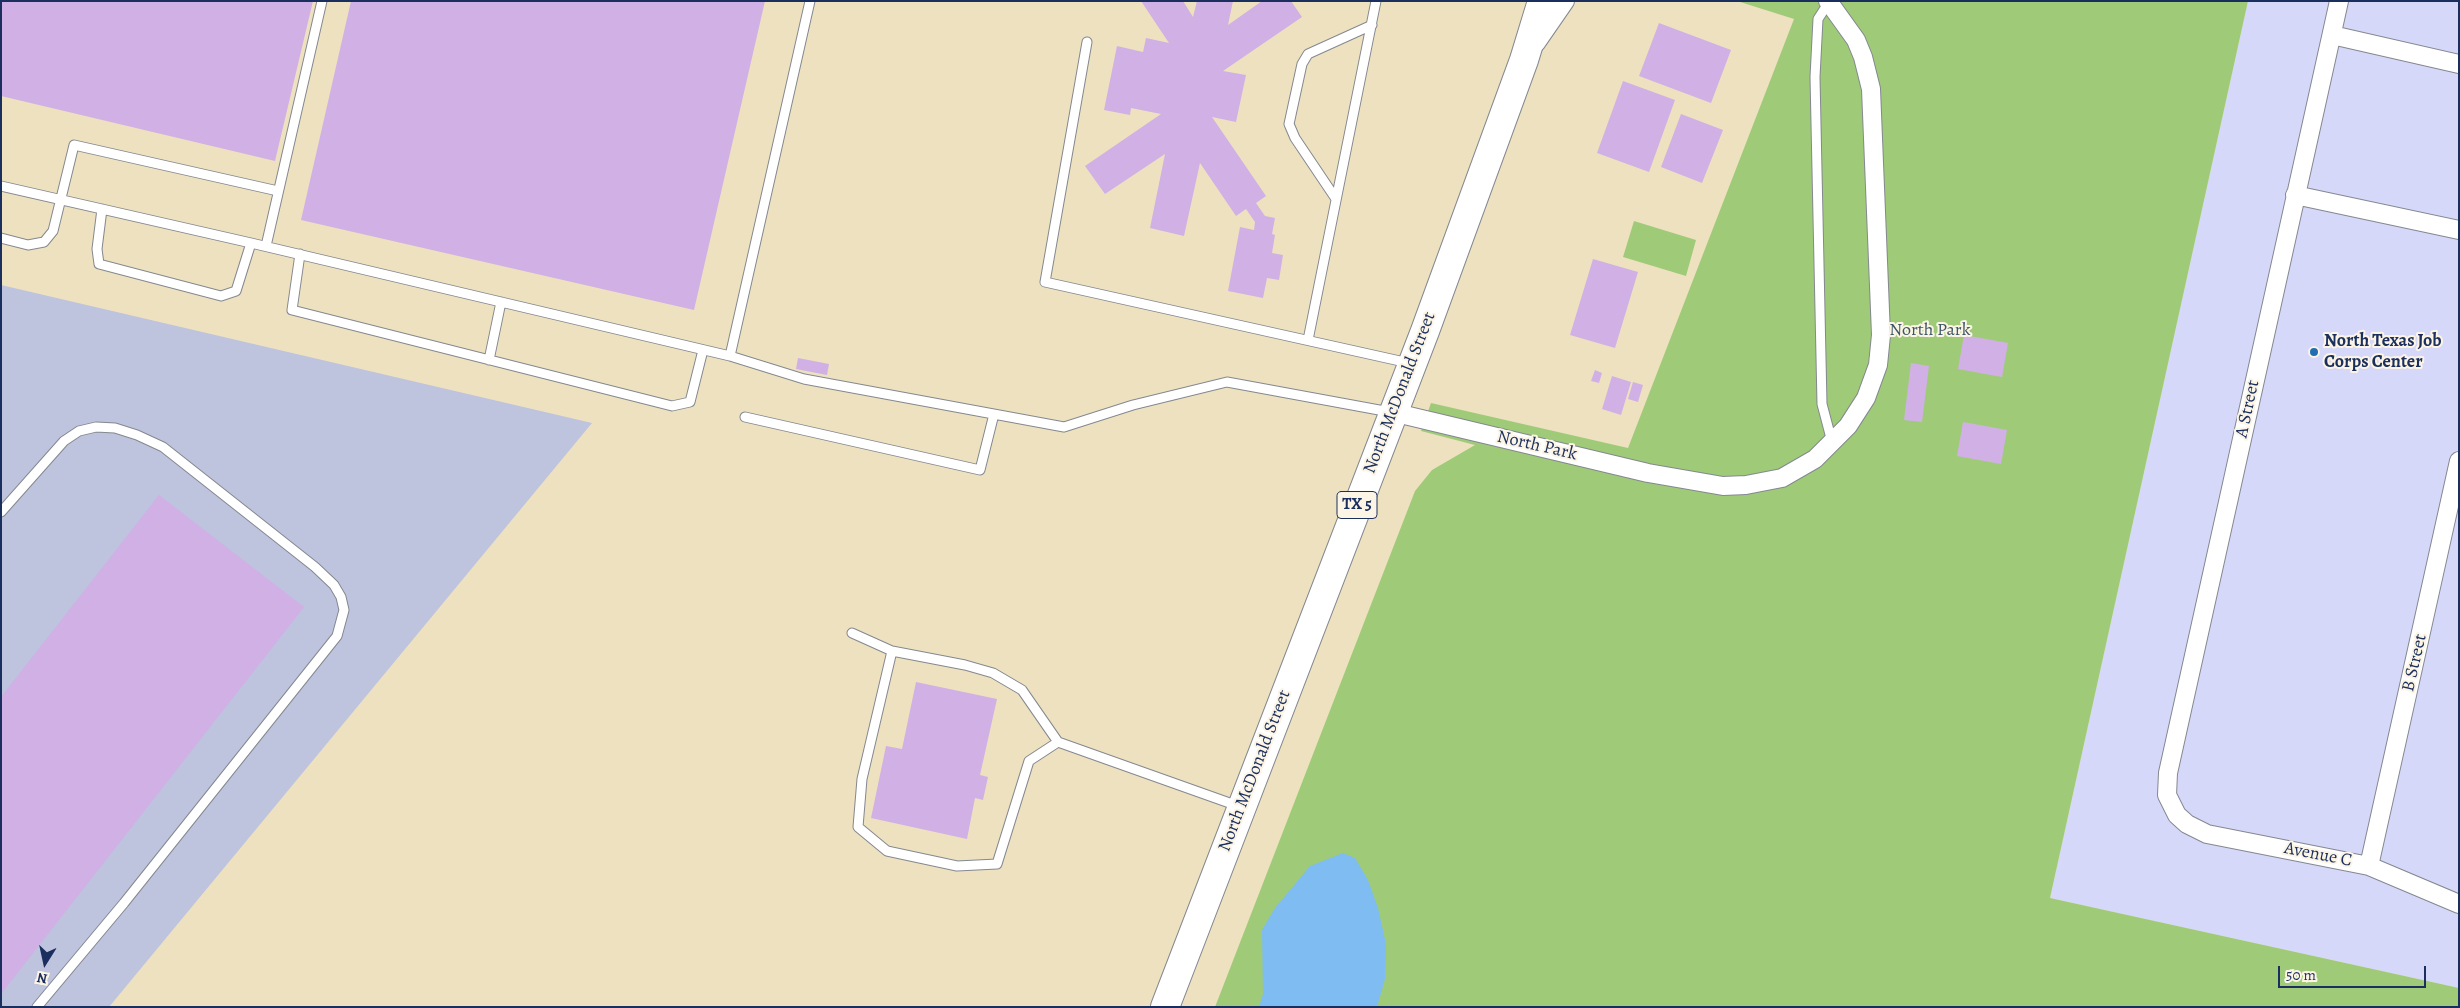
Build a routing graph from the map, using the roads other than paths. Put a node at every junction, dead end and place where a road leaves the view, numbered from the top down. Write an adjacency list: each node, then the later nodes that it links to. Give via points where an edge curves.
1 (322, 1): 14 (lane)
2 (810, 1): 27 (lane)
3 (1376, 1): 8 (lane)
4 (1542, 1): 11 (main road, North McDonald Street / TX 5)
5 (1565, 1): 11 (street)
6 (2339, 1): 9 (street, A Street)
7 (1828, 2): 33 (lane, via 1818,19 1815,76 1822,404); 33 (street, North Park, via 1856,40 1871,89 1881,335 1878,365 1866,398 1848,426)
8 (1372, 25): 16 (lane); 16 (lane, via 1308,54 1302,64 1289,124)
9 (2332, 35): 12 (street); 15 (street, A Street)
10 (1087, 42): 25 (lane, via 1045,282)
11 (1524, 60): 29 (main road, North McDonald Street / TX 5)
12 (2459, 64)
13 (1, 186): 17 (lane)
14 (278, 192): 17 (lane, via 74,145); 22 (lane)
15 (2296, 195): 19 (street); 40 (street, A Street, via 2168,773 2168,795)
16 (1336, 199): 25 (lane)
17 (62, 200): 18 (lane); 20 (lane, via 53,231 44,242 28,245)
18 (102, 209): 21 (lane); 21 (lane, via 96,249 99,264 221,296 236,291)
19 (2459, 230)
20 (1, 238)
21 (252, 243): 22 (lane)
22 (266, 246): 23 (lane)
23 (300, 254): 24 (lane); 28 (lane, via 292,310)
24 (501, 302): 26 (lane); 28 (lane)
25 (1308, 340): 29 (lane)
26 (703, 350): 27 (lane); 28 (lane, via 690,402 672,406)
27 (730, 356): 31 (lane, via 804,379)
28 (489, 360)
29 (1412, 363): 30 (main road, North McDonald Street / TX 5)
30 (1392, 412): 31 (lane, via 1227,382 1133,405 1064,427); 33 (street, North Park, via 1648,473 1723,486 1782,478 1806,466); 39 (main road, North McDonald Street / TX 5)
31 (994, 414): 32 (lane, via 980,470)
32 (745, 417)
33 (1832, 443)
34 (2459, 461): 41 (street, B Street)
35 (1, 512): 43 (lane, via 64,440 79,431 96,427 115,428 163,447 315,567 334,585 344,610 337,636)
36 (852, 633): 37 (lane)
37 (892, 651): 38 (lane, via 993,673 1022,690); 38 (lane, via 862,779 858,827 887,852 957,866 997,864 1029,761)
38 (1058, 742): 39 (lane)
39 (1241, 807): 44 (main road, North McDonald Street / TX 5)
40 (2177, 815): 41 (street, Avenue C, via 2207,834)
41 (2369, 866): 42 (street, Avenue C)
42 (2459, 904)
43 (37, 1007)
44 (1165, 1007)

